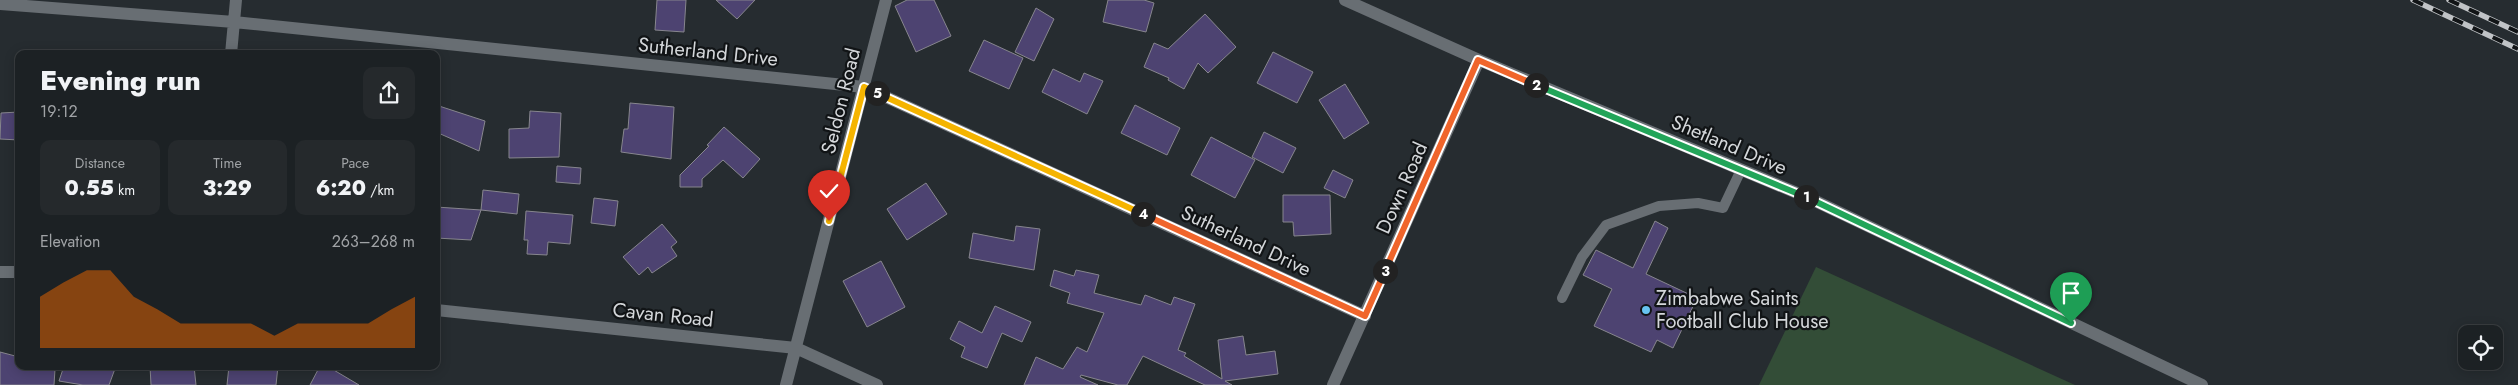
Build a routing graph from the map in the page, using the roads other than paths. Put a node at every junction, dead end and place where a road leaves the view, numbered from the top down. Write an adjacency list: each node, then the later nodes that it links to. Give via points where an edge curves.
1 (236, 0): 5 (street)
2 (886, 0): 8 (street, Seldon Road)
3 (1345, 0): 7 (street, Shetland Drive)
4 (0, 4): 5 (street, Sutherland Drive)
5 (234, 22): 6 (street); 8 (street, Sutherland Drive)
6 (231, 50)
7 (1478, 60): 9 (street, Shetland Drive); 14 (street, Down Road)
8 (864, 87): 14 (street, Sutherland Drive); 15 (street, Seldon Road)
9 (1741, 170): 12 (lane, via 1723,208 1698,203 1659,206 1606,225 1582,257); 19 (street, Shetland Drive, via 1808,198)
10 (0, 272): 11 (street)
11 (15, 272)
12 (1562, 298)
13 (440, 310): 15 (street, Cavan Road)
14 (1365, 316): 18 (street, Down Road)
15 (796, 348): 16 (street, Seldon Road); 17 (street, Cavan Road)
16 (786, 385)
17 (877, 385)
18 (1333, 385)
19 (2202, 385)

